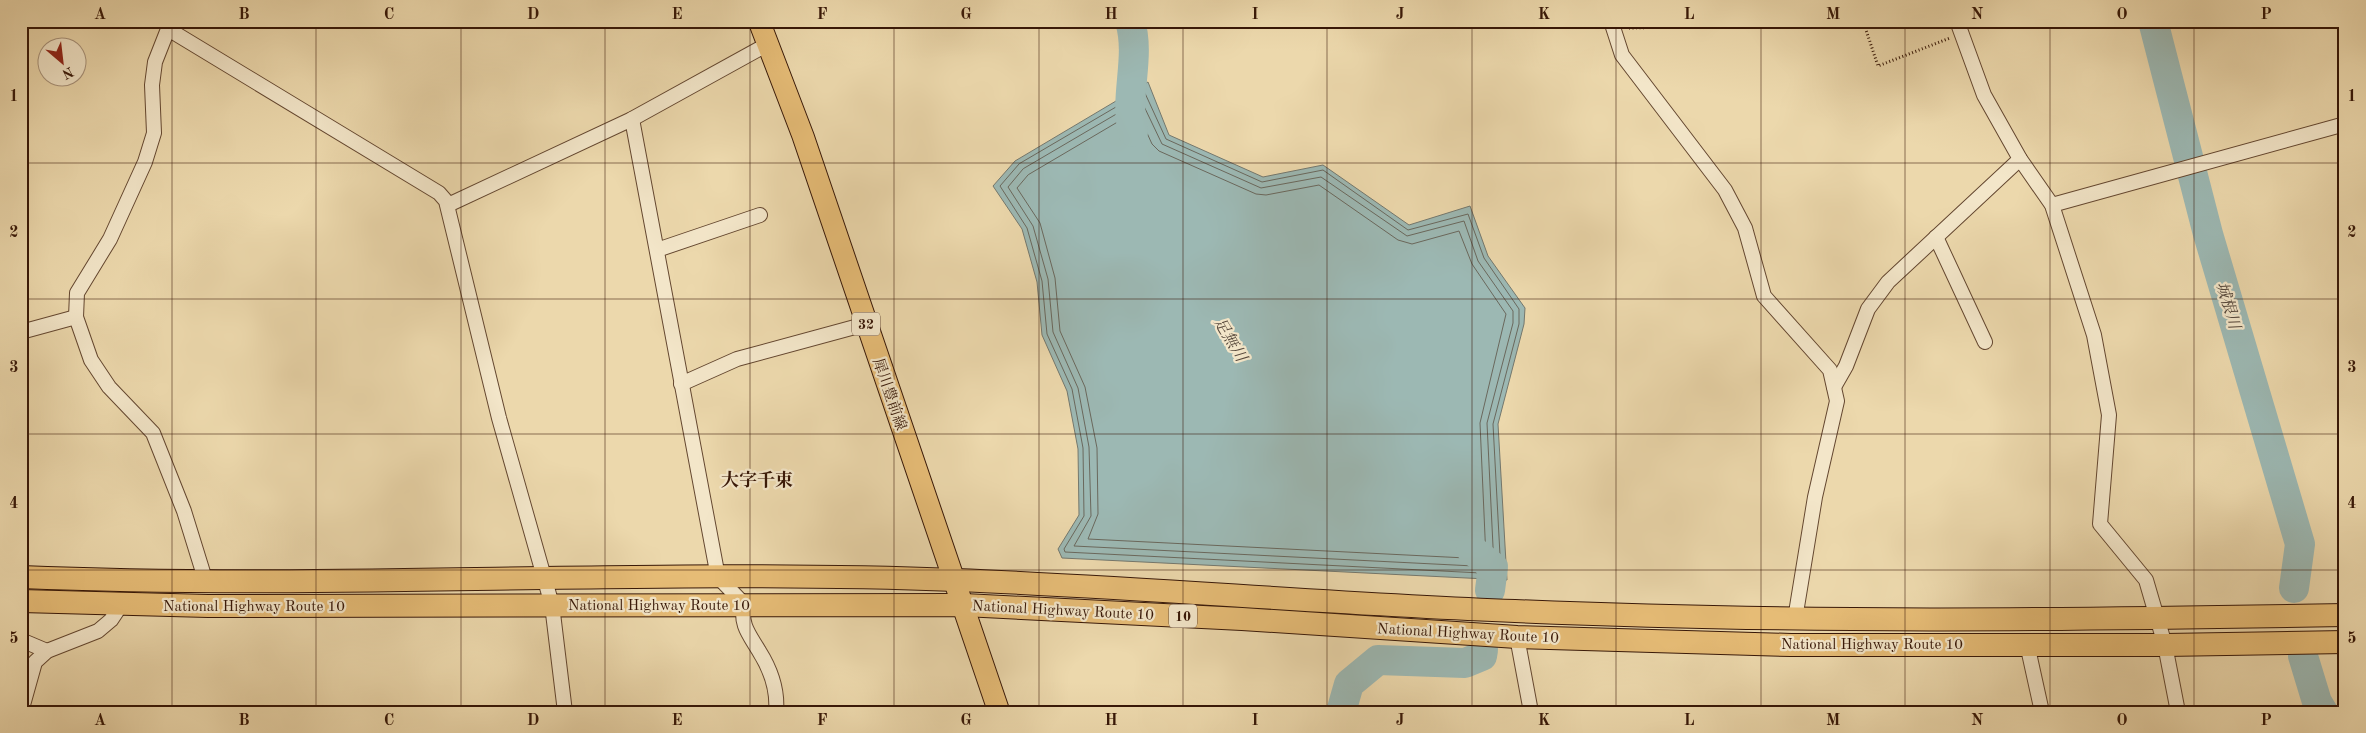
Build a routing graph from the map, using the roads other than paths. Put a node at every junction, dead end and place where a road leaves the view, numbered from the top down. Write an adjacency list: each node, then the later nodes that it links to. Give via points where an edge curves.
1 (759, 21): 5 (main road, 犀川豊前線 / 32)
2 (167, 25): 10 (street, via 439,194); 14 (street, via 155,62 152,85 154,133 145,162 110,239 77,293)
3 (1612, 25): 19 (street, via 1622,55 1725,190 1745,228 1764,296 1830,370)
4 (1959, 28): 8 (street, via 1984,95)
5 (768, 44): 6 (street); 15 (main road, 犀川豊前線 / 32, via 806,145)
6 (632, 118): 10 (street); 13 (street)
7 (2345, 124): 9 (street)
8 (2020, 159): 9 (street); 12 (street)
9 (2052, 205): 32 (street, via 2094,335 2109,415 2100,524 2146,580)
10 (448, 206): 22 (street, via 499,418)
11 (760, 215): 13 (street)
12 (1936, 237): 17 (street); 19 (street, via 1888,282 1868,309 1846,366)
13 (657, 250): 18 (street)
14 (76, 317): 16 (street); 24 (street, via 91,360 110,387 153,433 181,503)
15 (866, 324): 18 (street, via 737,359); 23 (main road, 犀川豊前線 / 32)
16 (21, 332)
17 (1985, 342)
18 (681, 384): 21 (street)
19 (1834, 387): 31 (street, via 1836,401 1815,497)
20 (21, 576): 24 (highway, National Highway Route 10 / 10)
21 (718, 577): 22 (highway, National Highway Route 10 / 10); 23 (highway, National Highway Route 10 / 10); 26 (street)
22 (544, 578): 24 (highway, National Highway Route 10 / 10); 28 (street)
23 (954, 580): 29 (main road, 犀川豊前線 / 32); 31 (highway, National Highway Route 10 / 10, via 1516,611)
24 (206, 582)
25 (21, 601): 27 (highway, National Highway Route 10 / 10)
26 (744, 604): 28 (highway, National Highway Route 10 / 10); 29 (highway, National Highway Route 10 / 10); 41 (street, via 741,618 770,671 776,691)
27 (121, 605): 28 (highway, National Highway Route 10 / 10); 38 (street, via 98,631)
28 (552, 605): 40 (street)
29 (964, 605): 33 (highway, National Highway Route 10 / 10, via 1242,618); 42 (main road, 犀川豊前線 / 32)
30 (2345, 615): 32 (highway, National Highway Route 10 / 10)
31 (1795, 618): 32 (highway, National Highway Route 10 / 10)
32 (2157, 618): 37 (street)
33 (1517, 637): 36 (highway, National Highway Route 10 / 10, via 1792,645); 43 (street)
34 (21, 640): 38 (street)
35 (2345, 642): 37 (highway, National Highway Route 10 / 10)
36 (2027, 644): 37 (highway, National Highway Route 10 / 10); 44 (street)
37 (2164, 645): 45 (street)
38 (47, 651): 39 (street, via 35,662)
39 (21, 712)
40 (565, 712)
41 (776, 712)
42 (999, 712)
43 (1531, 712)
44 (2042, 712)
45 (2178, 712)

